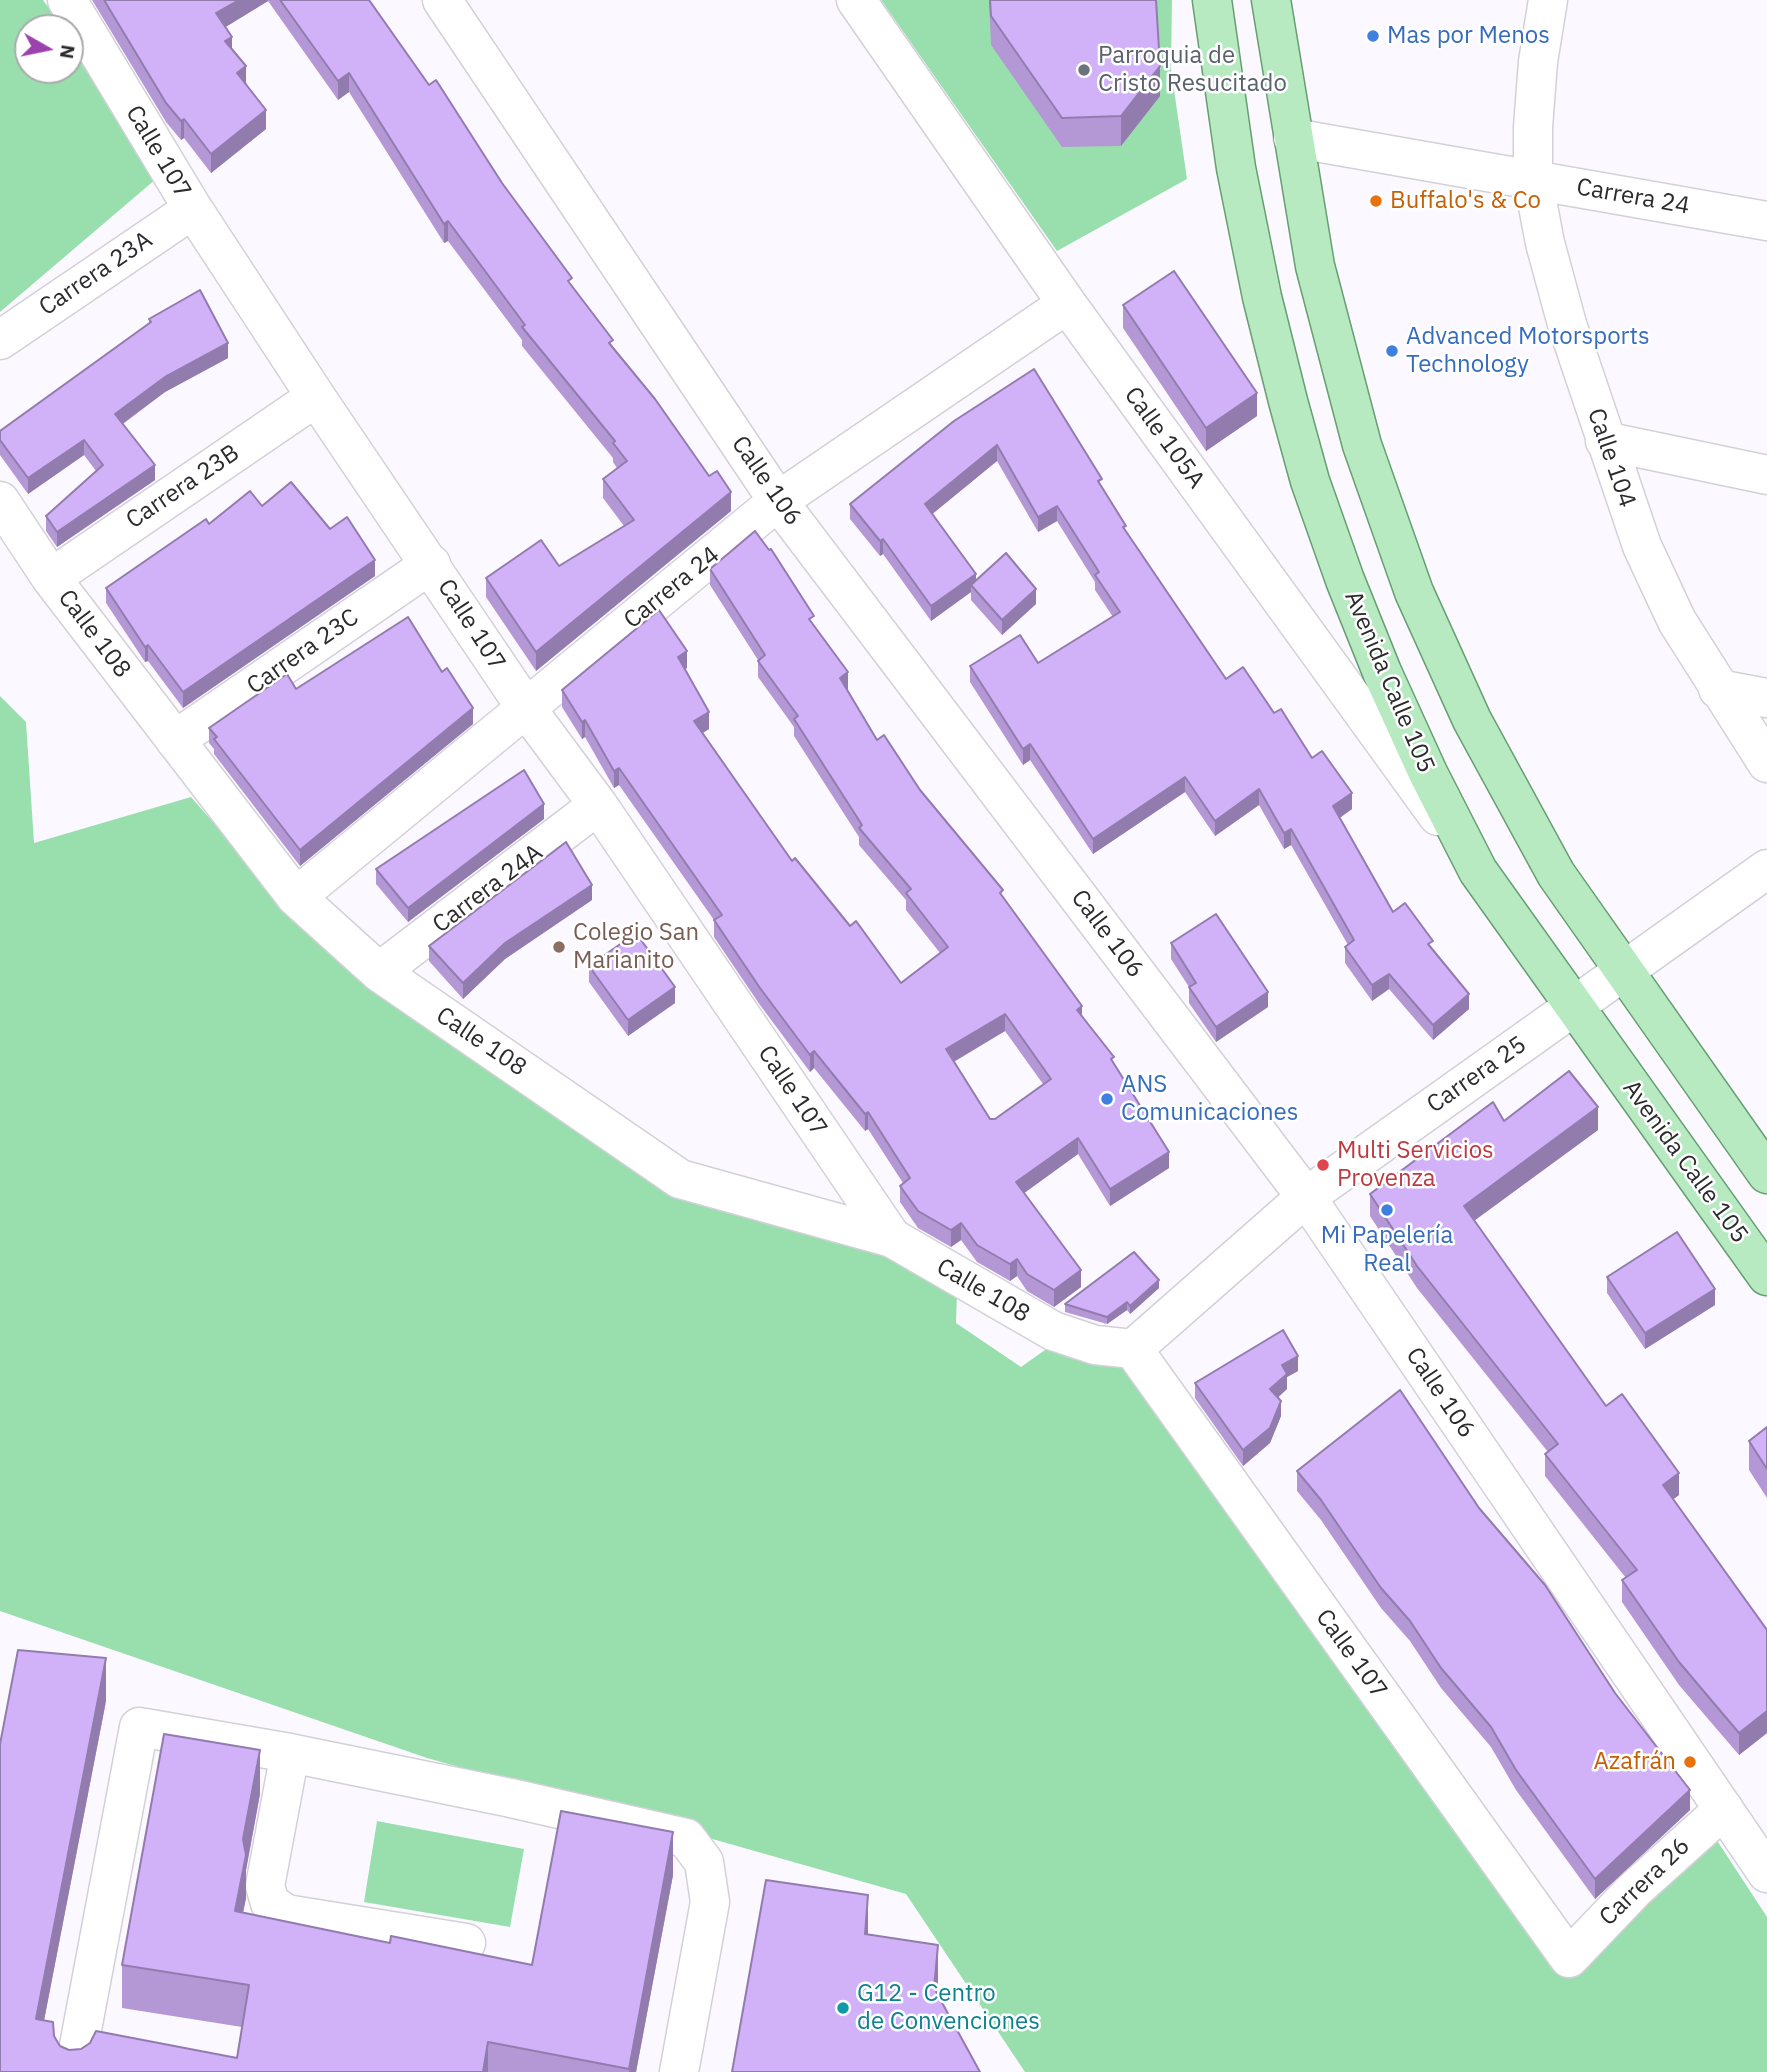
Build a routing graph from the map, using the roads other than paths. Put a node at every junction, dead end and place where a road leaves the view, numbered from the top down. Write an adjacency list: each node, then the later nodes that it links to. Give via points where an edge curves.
1 (67, 0): 9 (street, Calle 107)
2 (442, 0): 17 (street, Calle 106)
3 (856, 0): 11 (street, Calle 105A)
4 (1212, 0): 27 (main road, Avenida Calle 105, via 1236,168 1262,297 1310,481 1382,672)
5 (1271, 0): 7 (main road)
6 (1548, 0): 8 (street, Calle 104, via 1538,62)
7 (1293, 138): 8 (street, Carrera 24); 29 (main road, via 1315,266 1339,363 1362,445 1414,592 1504,783 1556,874)
8 (1533, 180): 10 (street, Carrera 24); 14 (street, Calle 104, via 1567,324)
9 (193, 209): 12 (street, Carrera 23A); 13 (street, Calle 107)
10 (1767, 221)
11 (1067, 304): 17 (street, Carrera 24); 27 (street, Calle 105A)
12 (0, 340)
13 (316, 397): 18 (street, Calle 107); 19 (street, Carrera 23B)
14 (1605, 441): 15 (street); 20 (street, Calle 104, via 1642,546 1677,621)
15 (1767, 475)
16 (0, 501): 19 (street, Calle 108)
17 (778, 501): 22 (street, Carrera 24); 33 (street, Calle 106)
18 (430, 564): 22 (street, Calle 107); 23 (street, Carrera 23C)
19 (51, 578): 23 (street, Calle 108)
20 (1718, 689): 21 (street); 24 (street, Calle 104)
21 (1767, 698)
22 (526, 708): 25 (street, Calle 107); 28 (street, Carrera 24)
23 (175, 740): 28 (street, Calle 108)
24 (1767, 763)
25 (598, 805): 30 (street, Carrera 24A); 34 (street, Calle 107)
26 (1767, 869): 29 (street, Carrera 25)
27 (1478, 871): 31 (main road, Avenida Calle 105)
28 (296, 897): 30 (street, Calle 108)
29 (1624, 971): 31 (street, Carrera 25); 32 (main road)
30 (379, 972): 34 (street, Calle 108, via 680,1179)
31 (1574, 1006): 33 (street, Carrera 25); 35 (main road, Avenida Calle 105)
32 (1767, 1174)
33 (1306, 1197): 36 (street, Carrera 25); 38 (street, Calle 106)
34 (892, 1238): 36 (street, Calle 108, via 1053,1331 1095,1345)
35 (1767, 1276)
36 (1133, 1349): 41 (street, Calle 107)
37 (289, 1753): 40 (street, via 265,1886 270,1903 286,1914); 42 (street, via 139,1727); 43 (street, via 686,1838 704,1862 709,1902)
38 (1724, 1809): 39 (street, Calle 106); 41 (street, Carrera 26, via 1634,1890)
39 (1766, 1868)
40 (466, 1943)
41 (1569, 1958)
42 (74, 2072)
43 (679, 2072)

